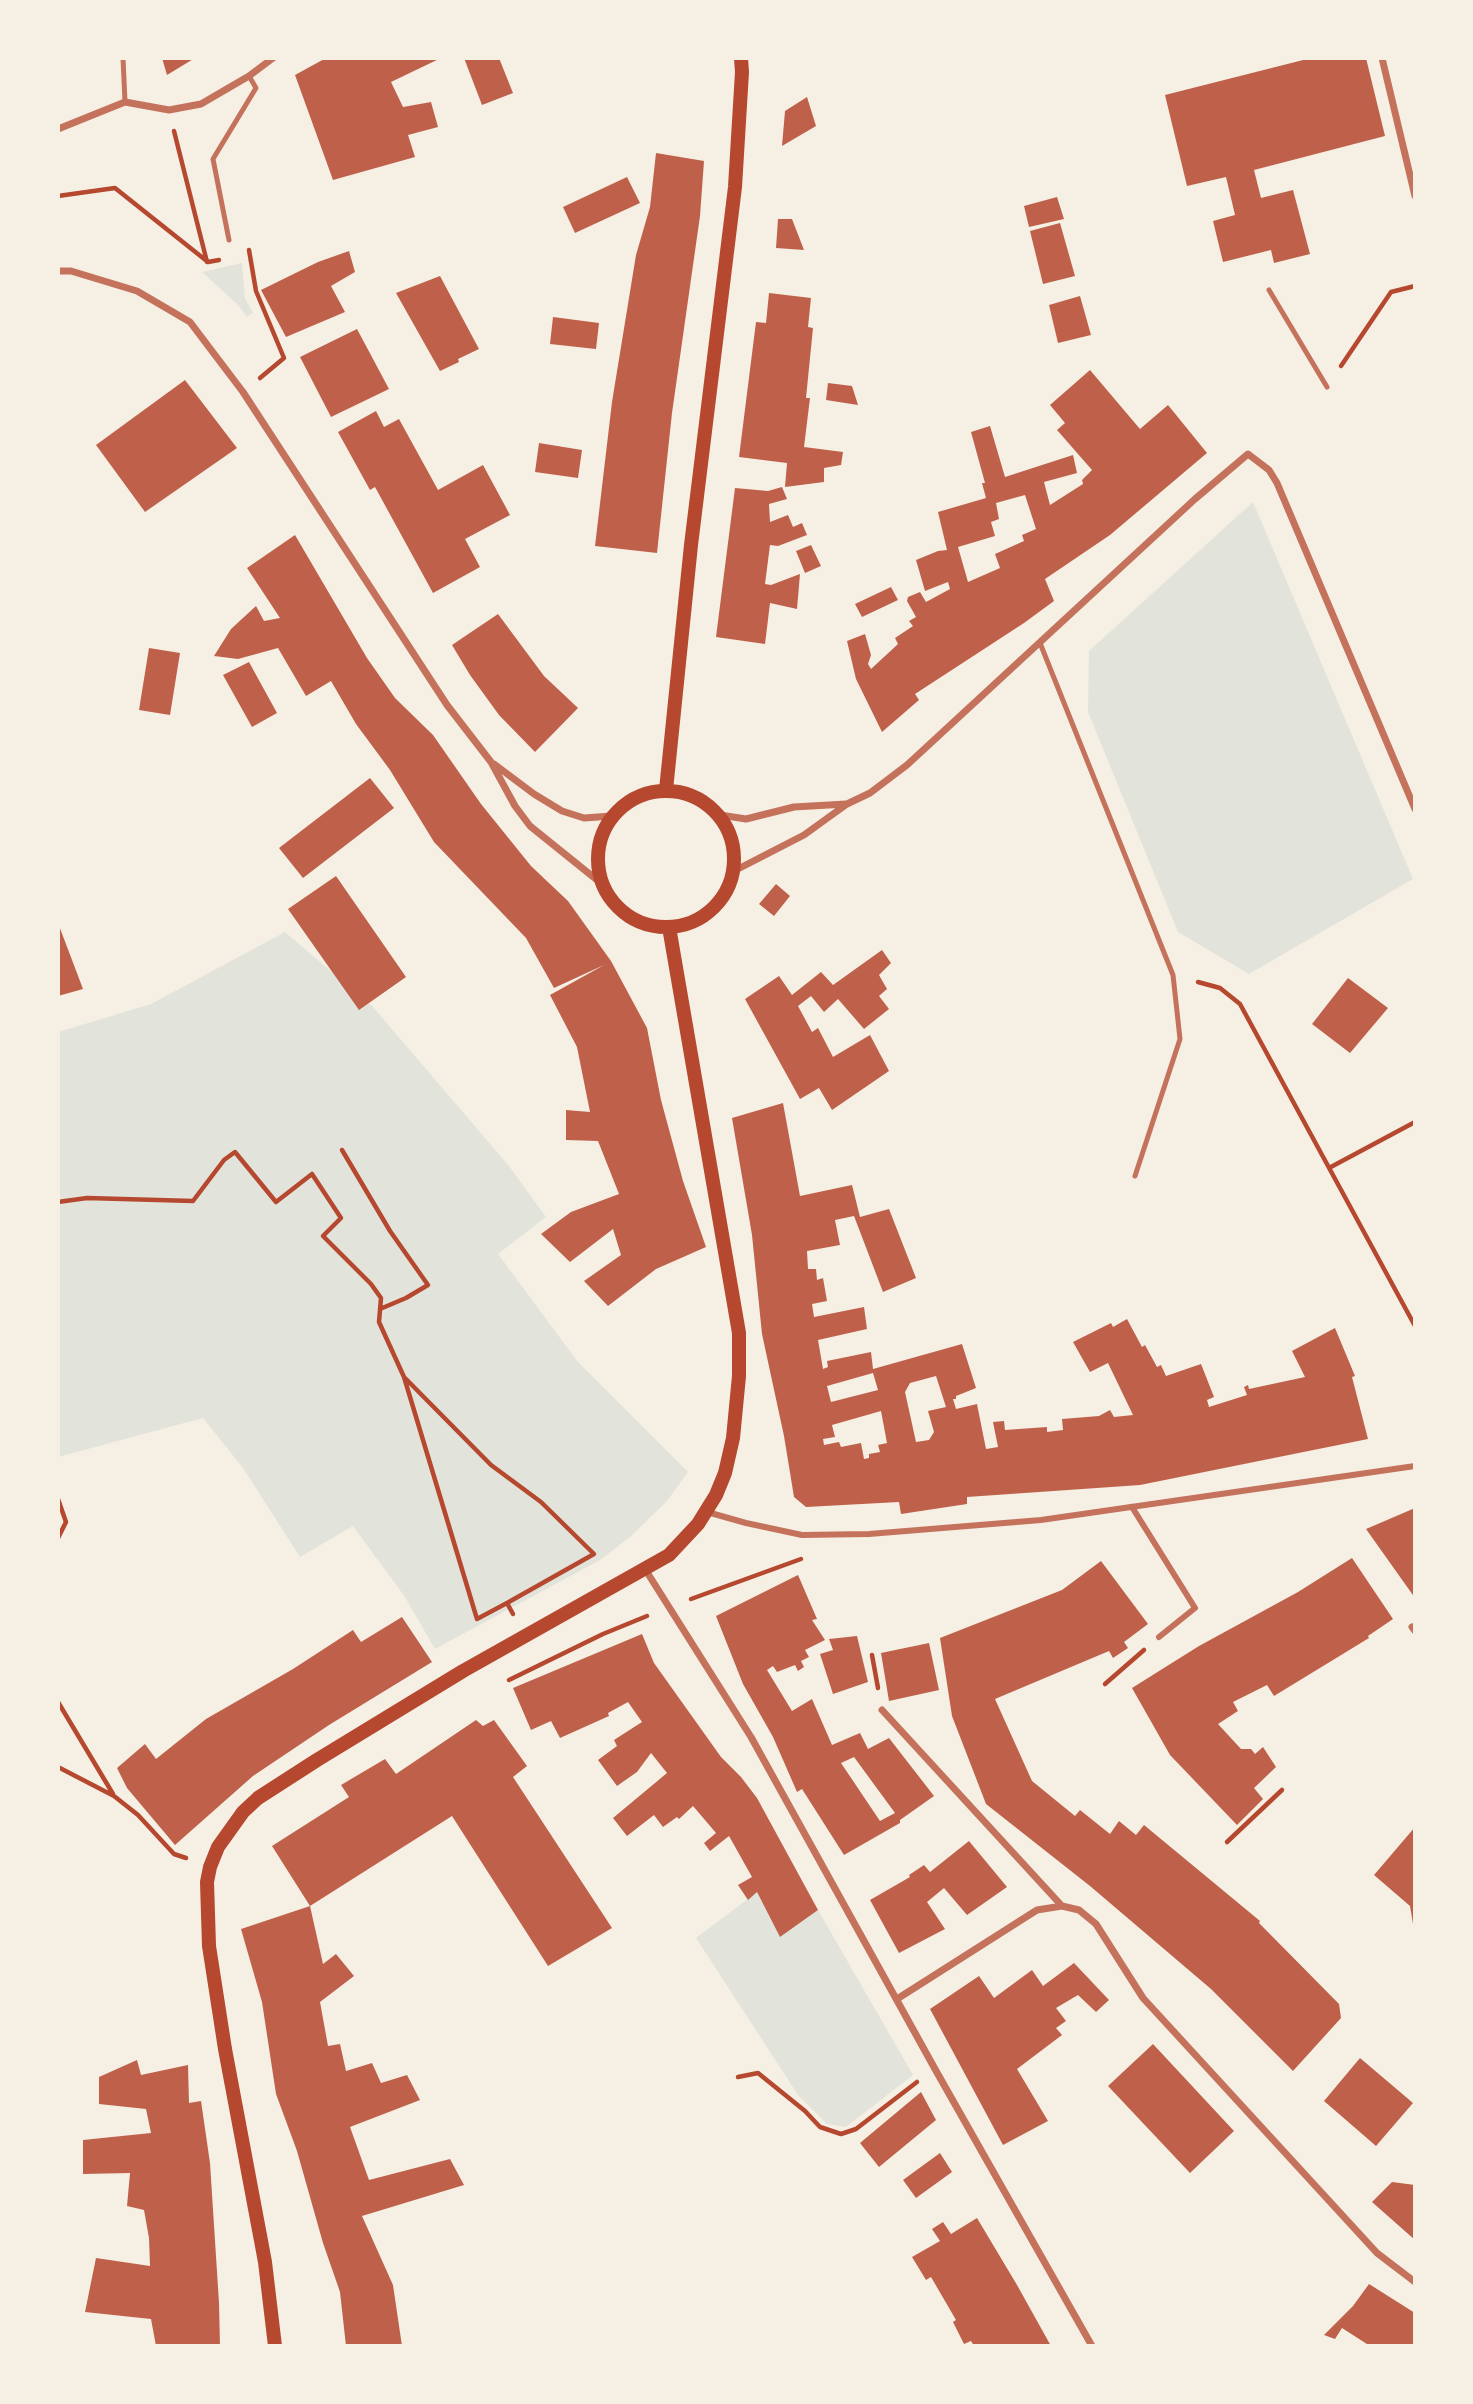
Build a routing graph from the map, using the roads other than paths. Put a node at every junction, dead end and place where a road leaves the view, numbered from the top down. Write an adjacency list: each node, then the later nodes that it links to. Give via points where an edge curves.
1 (123, 58): 6 (lane)
2 (273, 58): 5 (street)
3 (741, 58): 15 (main road, via 735,187)
4 (1382, 58): 8 (street)
5 (249, 76): 6 (street, via 201,104 169,110); 9 (lane, via 256,88 213,159)
6 (125, 103): 7 (street)
7 (58, 129)
8 (1415, 196)
9 (229, 240)
10 (58, 271): 14 (street, via 137,291 190,322 243,392 447,705)
11 (1269, 290): 12 (lane)
12 (1327, 387)
13 (1041, 643): 16 (street, via 907,765); 17 (street, via 1248,454 1272,474); 23 (lane, via 1173,975 1180,1038)
14 (491, 762): 18 (street, via 562,811 584,818); 21 (street, via 530,826)
15 (666, 790): 18 (main road, via 636,797); 19 (main road, via 695,796)
16 (847, 804): 19 (street, via 794,807 746,819); 20 (street, via 804,835)
17 (1415, 809)
18 (612, 816): 21 (main road, via 598,849)
19 (720, 816): 20 (main road, via 733,841)
20 (734, 871): 22 (main road, via 718,904 696,920)
21 (603, 884): 22 (main road, via 622,912 636,921)
22 (669, 927): 26 (main road, via 739,1333 733,1438 725,1473)
23 (1135, 1176)
24 (1415, 1466): 25 (street)
25 (1132, 1507): 26 (street, via 1041,1520 802,1535); 28 (street, via 1195,1608)
26 (706, 1511): 27 (main road, via 677,1547)
27 (645, 1569): 31 (street, via 751,1737); 33 (main road, via 376,1722 258,1798 227,1832 210,1867 206,1906 209,1946 265,2262)
28 (1159, 1637)
29 (882, 1710): 30 (street)
30 (1062, 1906): 31 (street, via 1024,1917); 32 (street, via 1079,1910 1096,1924 1143,1997 1377,2253)
31 (897, 1999): 34 (street)
32 (1415, 2282)
33 (275, 2346)
34 (1092, 2346)

